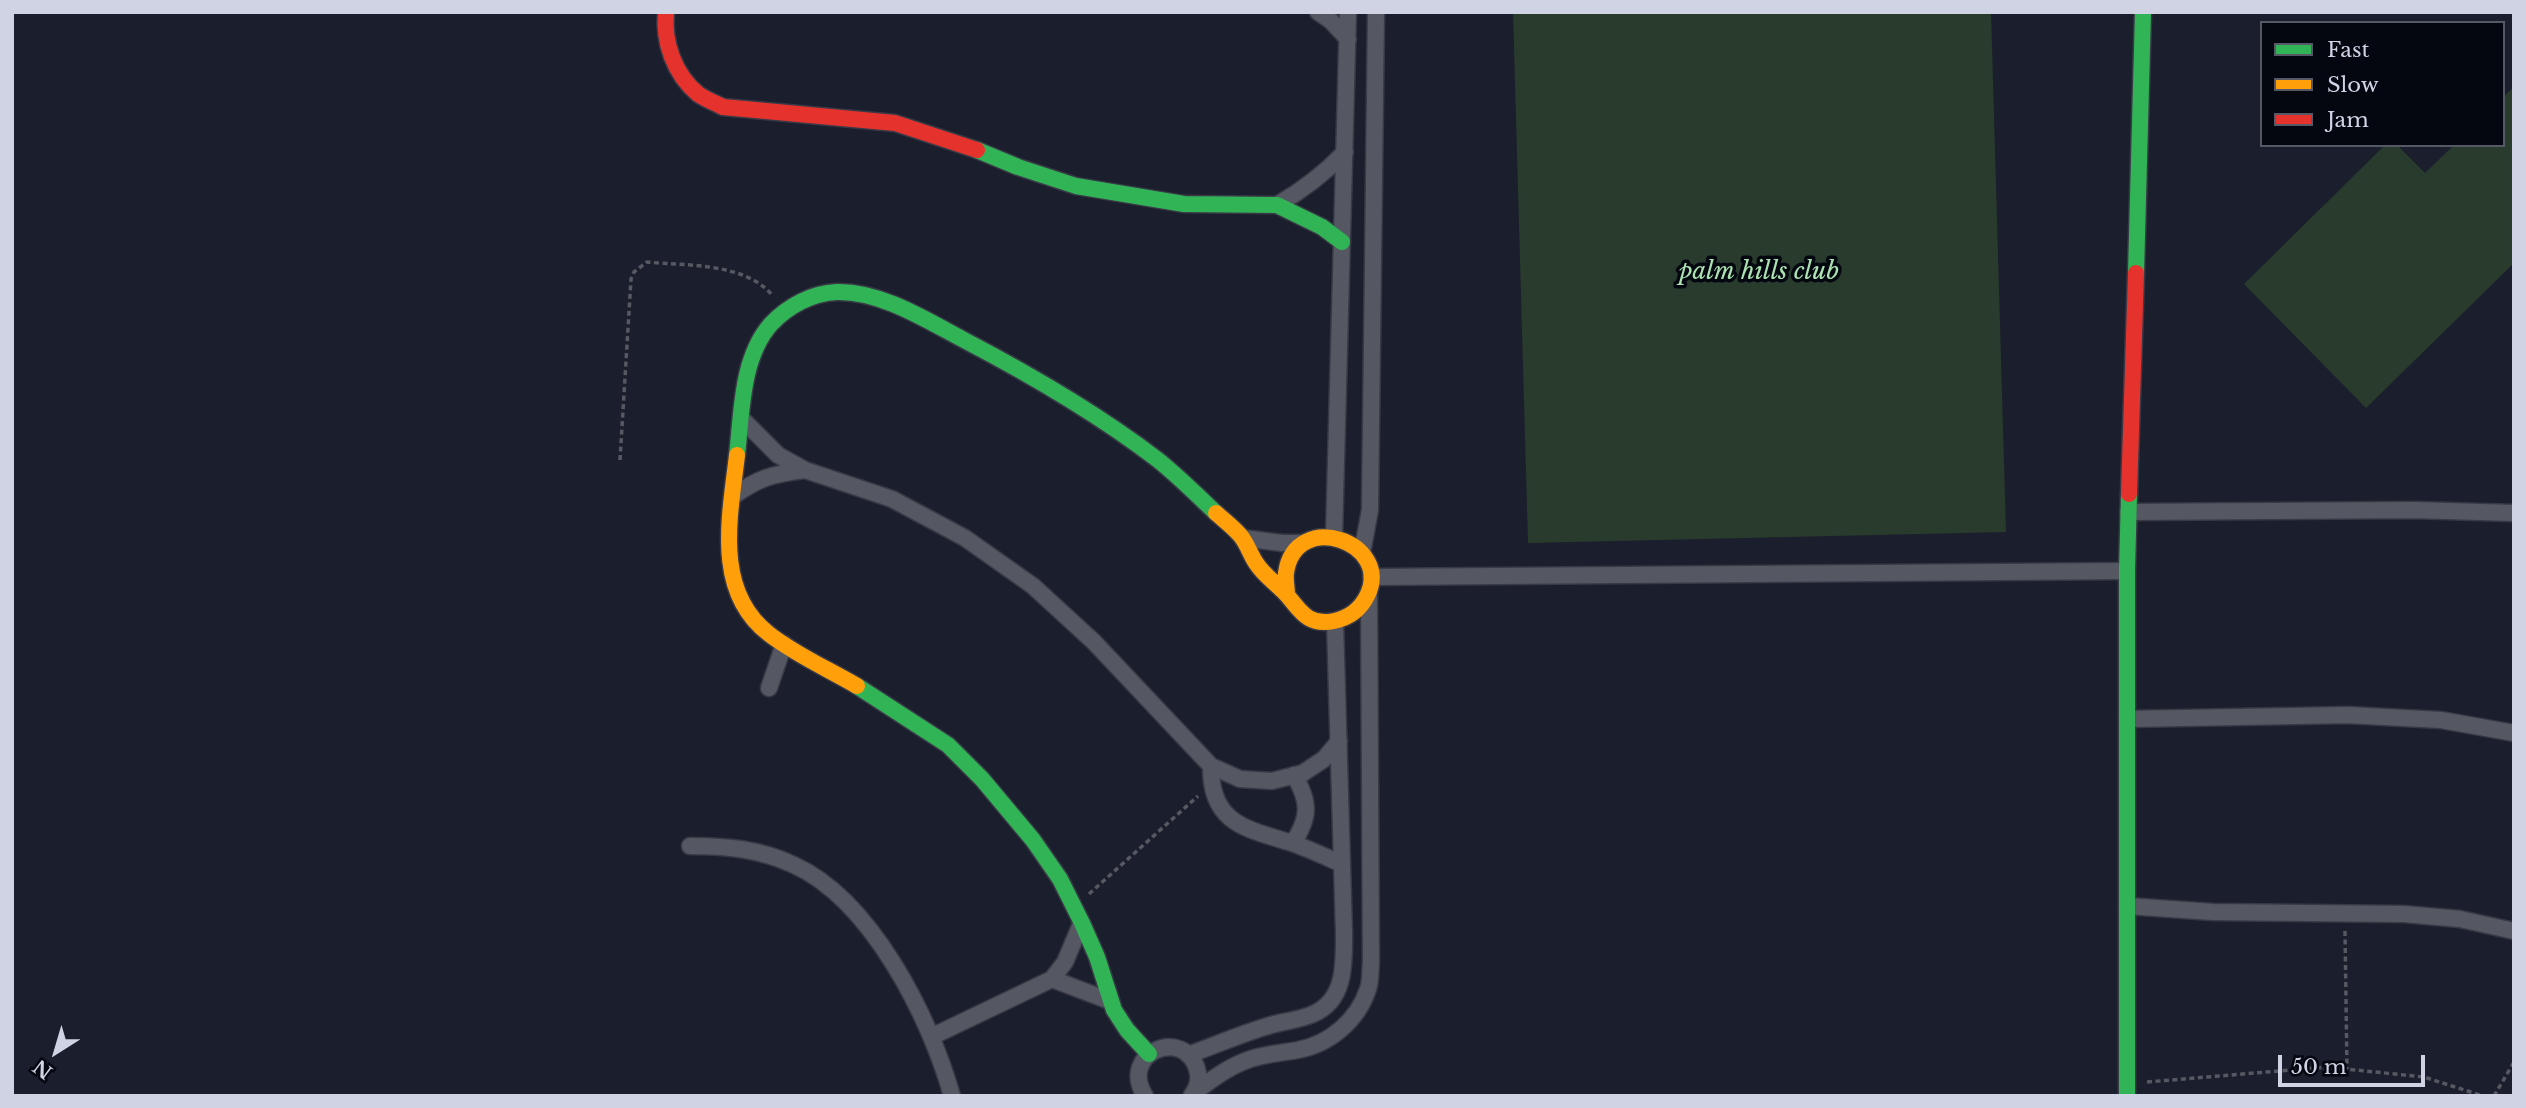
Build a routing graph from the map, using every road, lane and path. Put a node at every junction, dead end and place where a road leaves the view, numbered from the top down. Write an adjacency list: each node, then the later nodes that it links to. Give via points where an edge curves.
1 (666, 12): 8 (street, via 668,49 680,74 698,94 723,107 895,123 1076,186 1184,204)
2 (1318, 12): 6 (street)
3 (1348, 12): 6 (street)
4 (1376, 12): 20 (street, via 1370,510)
5 (2143, 12): 15 (street)
6 (1348, 39): 7 (street)
7 (1345, 152): 8 (street, via 1302,191); 9 (street)
8 (1277, 205): 9 (street)
9 (1342, 242): 17 (street)
10 (786, 311): 11 (street, via 770,324 755,349); 12 (path, via 769,290 746,276 647,262 640,266 631,279); 18 (street, via 819,295 848,292 923,318 1023,370 1120,433 1173,472)
11 (741, 418): 13 (street, via 778,455); 14 (street)
12 (621, 460)
13 (804, 470): 14 (street, via 753,481); 31 (street, via 892,499 965,538 1033,586 1094,642)
14 (732, 497): 26 (street, via 732,572 738,594 749,614)
15 (2128, 512): 16 (street); 21 (street)
16 (2514, 513)
17 (1334, 537): 19 (street); 20 (street)
18 (1242, 538): 19 (street); 24 (street, via 1261,570)
19 (1303, 543): 24 (street, via 1286,566)
20 (1362, 553): 22 (street)
21 (2127, 571): 22 (street); 28 (street)
22 (1371, 576): 23 (street)
23 (1369, 593): 25 (street, via 1362,607); 50 (street, via 1369,988 1358,1012 1322,1042 1247,1060)
24 (1287, 595): 25 (street, via 1306,617)
25 (1335, 622): 30 (street)
26 (784, 644): 27 (street); 38 (street, via 947,743 1040,849)
27 (769, 688)
28 (2127, 719): 29 (street, via 2348,715 2441,720); 37 (street)
29 (2514, 733)
30 (1339, 741): 32 (street, via 1324,759); 36 (street)
31 (1211, 766): 32 (street, via 1240,779 1272,781); 33 (street)
32 (1294, 775): 34 (street, via 1304,791 1307,810)
33 (1211, 784): 34 (street, via 1216,801 1240,826); 38 (path)
34 (1293, 843): 36 (street)
35 (690, 846): 44 (street, via 762,852 826,885 858,914 907,986)
36 (1342, 864): 46 (street, via 1344,965 1341,984 1331,1001 1315,1013)
37 (2127, 906): 39 (street); 49 (street)
38 (1074, 907): 40 (street)
39 (2344, 913): 41 (street, via 2460,919); 48 (path)
40 (1081, 924): 42 (street, via 1065,962); 43 (street, via 1104,974)
41 (2514, 931)
42 (1052, 979): 43 (street); 44 (street)
43 (1110, 1001): 45 (street, via 1133,1039)
44 (933, 1036): 52 (street)
45 (1149, 1054): 46 (street, via 1164,1047); 51 (street, via 1139,1069)
46 (1188, 1055): 50 (street, via 1198,1072)
47 (2514, 1062): 54 (path)
48 (2347, 1069): 49 (path, via 2286,1069); 53 (path, via 2424,1077)
49 (2127, 1090)
50 (1193, 1094)
51 (1144, 1095)
52 (952, 1096)
53 (2483, 1096)
54 (2494, 1096)

